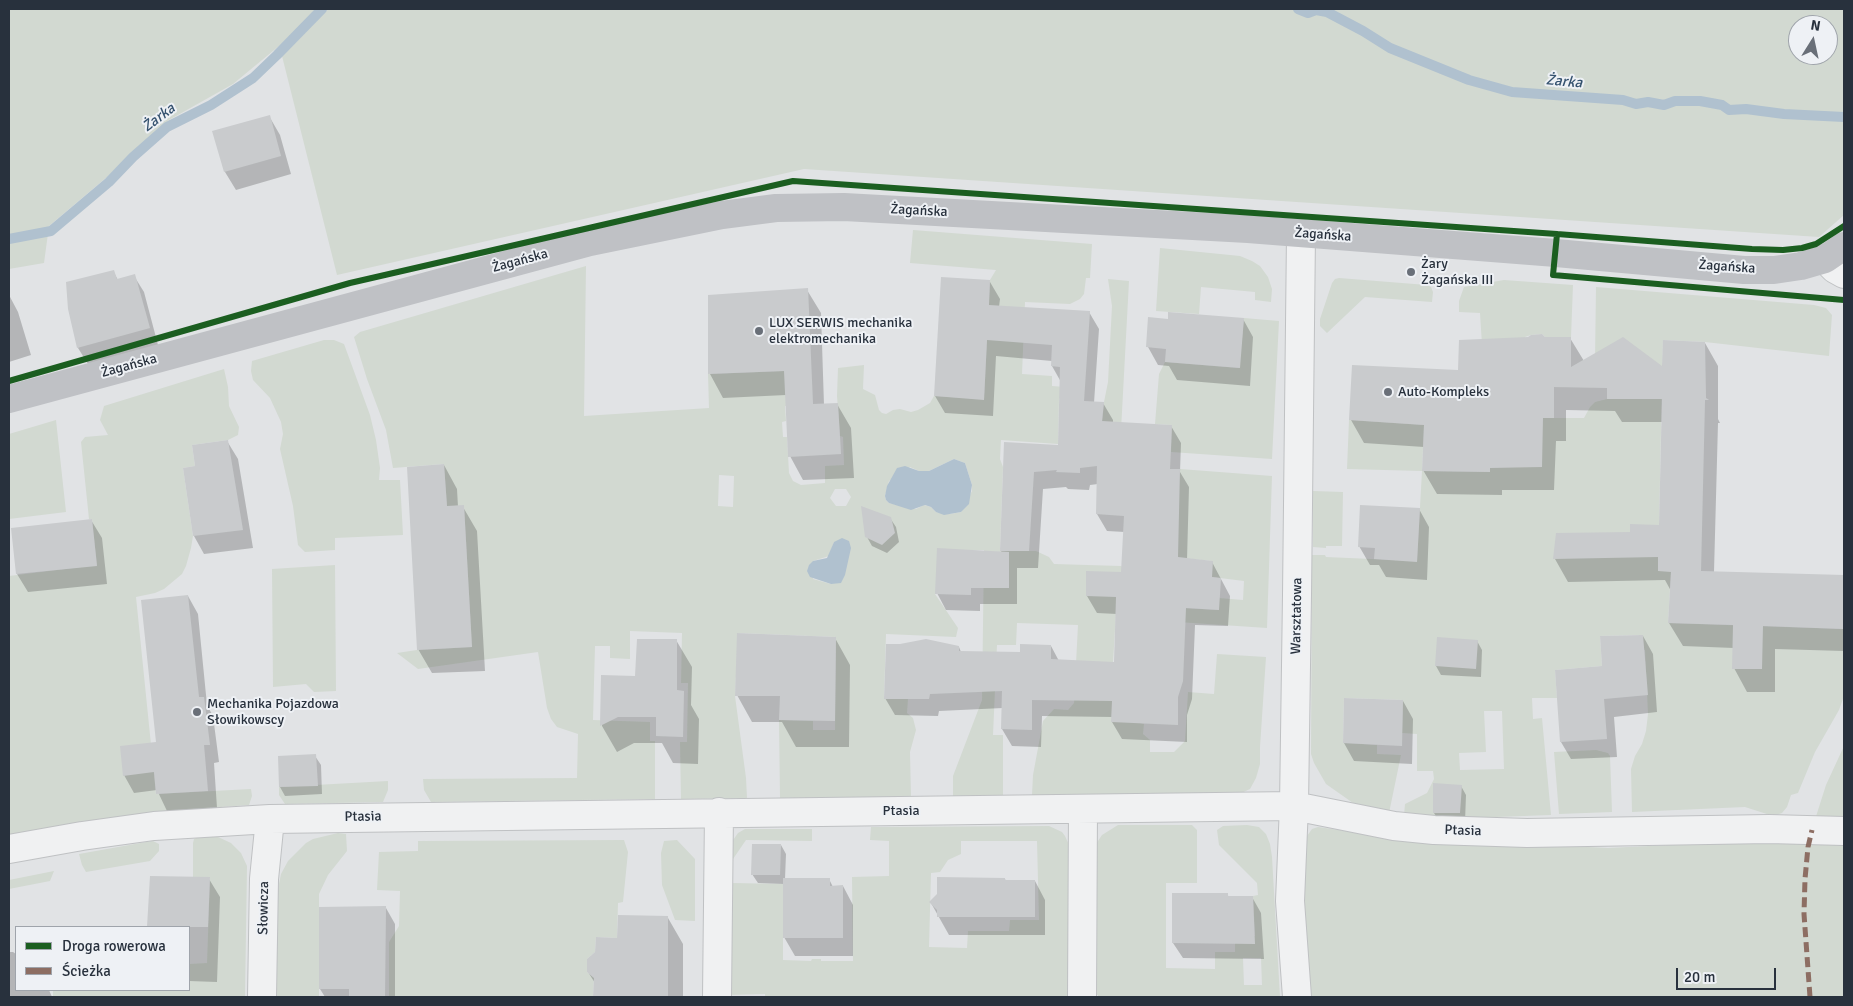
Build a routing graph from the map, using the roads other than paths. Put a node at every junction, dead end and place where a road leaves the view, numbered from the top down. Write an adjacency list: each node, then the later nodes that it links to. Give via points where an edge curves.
1 (1301, 234): 2 (street, Żagańska, via 1744,270 1774,270); 3 (street, Żagańska, via 844,207 767,209 590,242); 4 (street, Warsztatowa)
2 (1838, 260)
3 (9, 399)
4 (1294, 806): 5 (street, Ptasia); 8 (street, Ptasia, via 1394,826 1434,830 1528,833); 13 (street, Warsztatowa, via 1290,901)
5 (1083, 809): 6 (street, Ptasia); 12 (street)
6 (719, 812): 7 (street, Ptasia); 11 (street)
7 (270, 819): 9 (street, Ptasia, via 154,826); 10 (street, Słowicza, via 264,879)
8 (1844, 831)
9 (9, 849)
10 (262, 997)
11 (717, 997)
12 (1082, 997)
13 (1296, 997)

